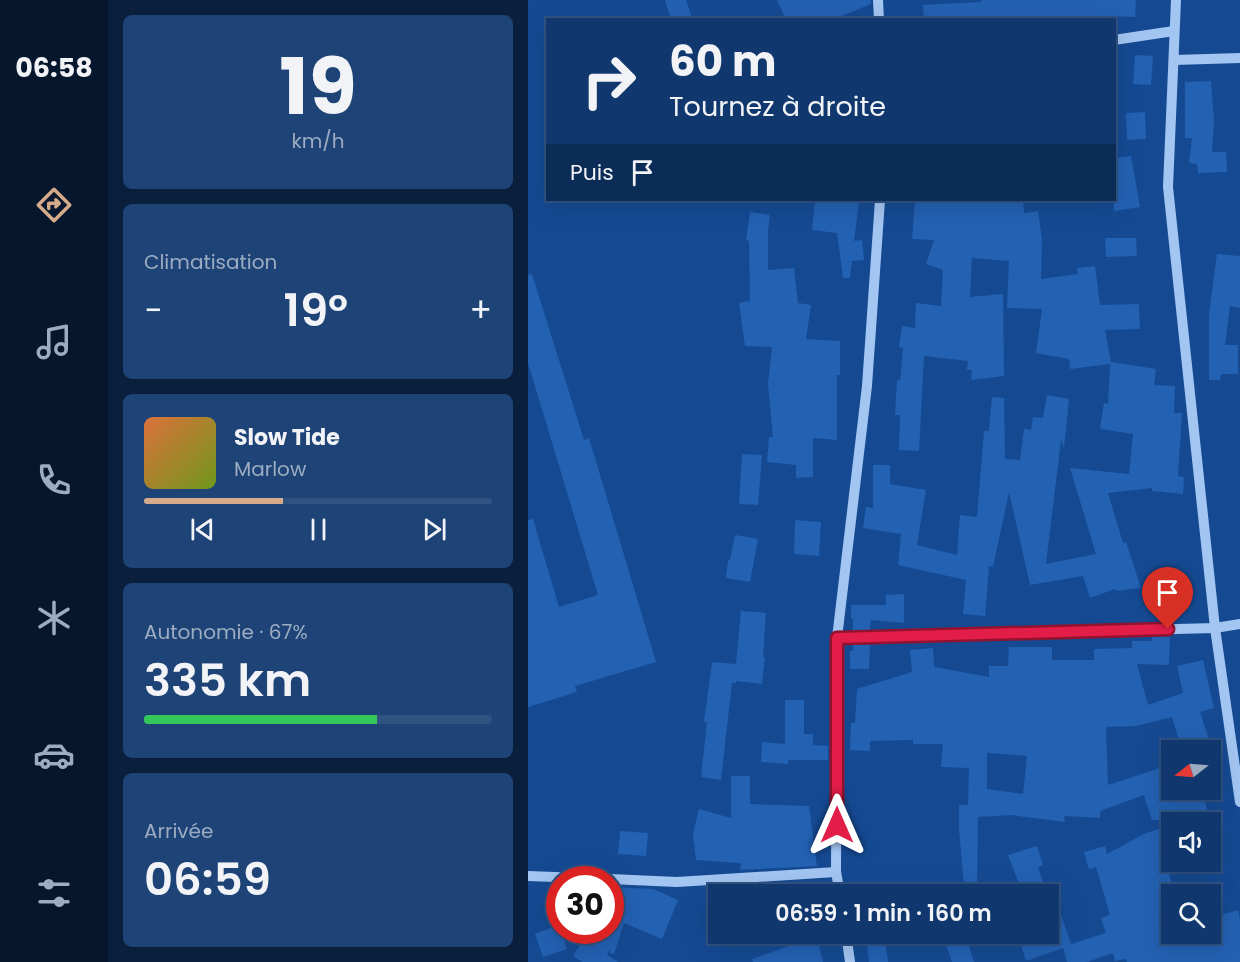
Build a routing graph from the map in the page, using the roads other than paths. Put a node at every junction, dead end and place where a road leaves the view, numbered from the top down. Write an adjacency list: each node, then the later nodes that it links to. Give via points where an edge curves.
1 (878, 0): 3 (street)
2 (1176, 0): 4 (street)
3 (879, 18)
4 (1174, 31): 5 (street); 7 (street)
5 (1116, 40)
6 (1240, 58): 7 (street)
7 (1174, 60): 10 (street, via 1168,187)
8 (880, 201): 11 (street, via 867,386)
9 (1240, 624): 10 (street)
10 (1215, 628): 11 (street); 12 (street)
11 (837, 638): 13 (street)
12 (1240, 802)
13 (836, 872): 16 (street, via 677,882); 17 (street)
14 (528, 876): 15 (street)
15 (546, 877)
16 (624, 880)
17 (838, 884)
18 (848, 944): 19 (street)
19 (850, 962)

